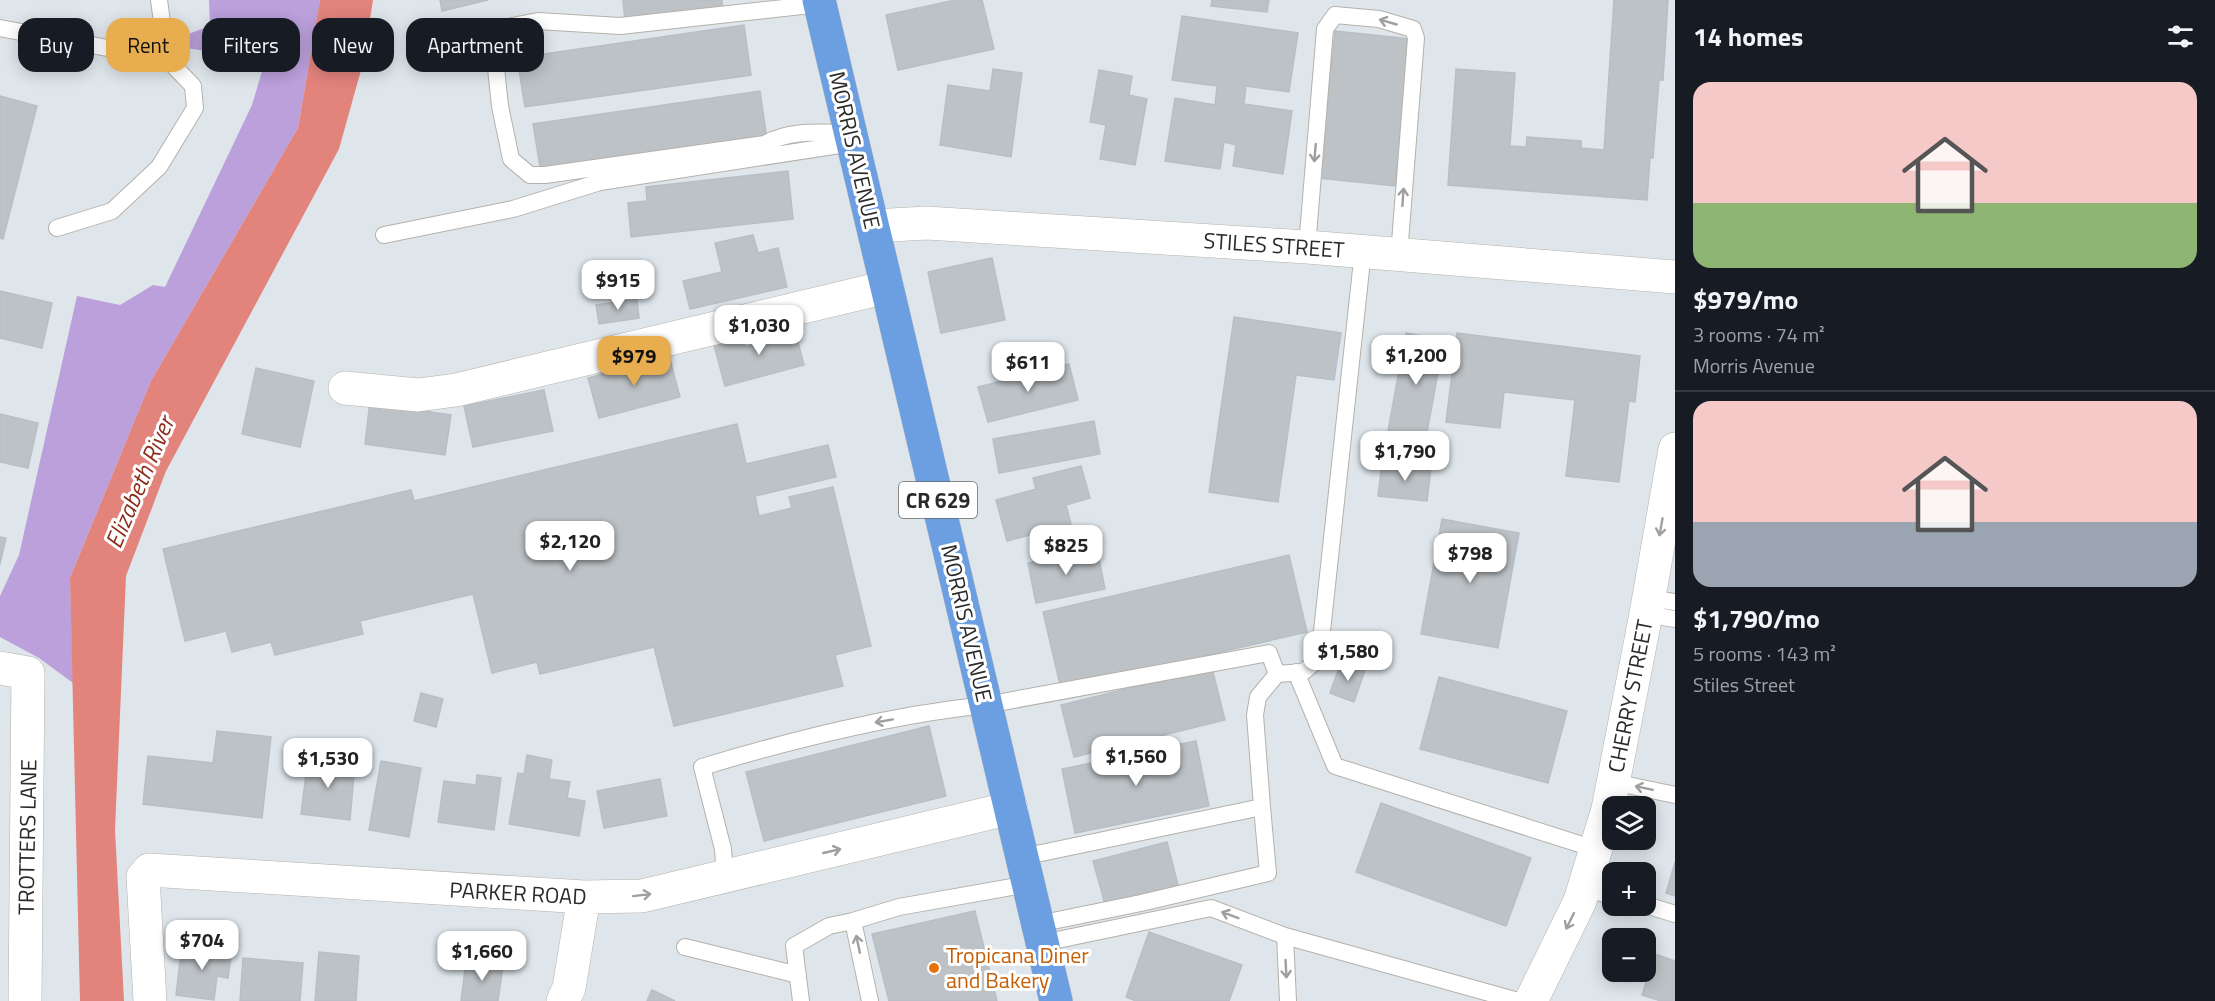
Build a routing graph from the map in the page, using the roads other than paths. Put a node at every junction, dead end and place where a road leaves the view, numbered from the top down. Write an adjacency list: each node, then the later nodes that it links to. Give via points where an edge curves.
1 (159, 0): 3 (lane)
2 (820, 2): 7 (main road, MORRIS AVENUE / CR 629); 7 (lane, via 780,10 620,26 538,21 488,31 511,159 530,175 545,175 765,144 777,136 812,133)
3 (161, 18)
4 (0, 28): 5 (lane)
5 (106, 48)
6 (180, 72): 9 (lane, via 193,86 195,108 159,167 112,211)
7 (852, 138): 8 (main road, MORRIS AVENUE / CR 629); 10 (lane, via 600,182 513,209)
8 (873, 226): 11 (street, STILES STREET, via 927,223); 15 (main road, MORRIS AVENUE / CR 629)
9 (57, 228)
10 (384, 235)
11 (1307, 247): 12 (street, STILES STREET); 13 (lane, one-way to 11, via 1416,38 1413,29 1378,19 1335,15 1326,29)
12 (1363, 251): 13 (street, STILES STREET); 20 (lane, via 1319,659 1303,672)
13 (1399, 255): 14 (street, STILES STREET)
14 (1675, 277)
15 (887, 287): 16 (street, via 456,390 418,395); 22 (main road, MORRIS AVENUE / CR 629)
16 (345, 388)
17 (1675, 449): 18 (street, CHERRY STREET, one-way to 18)
18 (1661, 608): 23 (street, CHERRY STREET)
19 (14, 671): 40 (street, TROTTERS LANE)
20 (1296, 672): 21 (lane); 27 (lane, via 1335,766)
21 (1277, 674): 22 (lane, via 1269,653); 25 (lane, via 1258,697 1255,715)
22 (986, 705): 26 (main road, MORRIS AVENUE / CR 629); 29 (lane, one-way to 29, via 858,726 702,766 723,849)
23 (1613, 782): 24 (lane, one-way to 23); 27 (street, CHERRY STREET)
24 (1675, 795)
25 (1262, 807): 28 (lane); 35 (lane, via 1268,873 1141,903)
26 (1011, 808): 28 (main road, MORRIS AVENUE / CR 629); 29 (street, PARKER ROAD, one-way to 26)
27 (1595, 849): 30 (street, CHERRY STREET)
28 (1025, 871): 34 (lane); 35 (main road, MORRIS AVENUE / CR 629)
29 (725, 877): 31 (street, PARKER ROAD, one-way to 29, via 642,896)
30 (1598, 892): 48 (street, CHERRY STREET, one-way to 48, via 1580,901)
31 (584, 897): 41 (street, PARKER ROAD, via 149,870 143,877); 42 (street, via 569,988)
32 (1656, 908): 33 (lane)
33 (1675, 914)
34 (853, 921): 38 (lane, via 829,926 794,946); 44 (lane, one-way to 34)
35 (1040, 933): 36 (lane, one-way to 35, via 1211,908); 45 (main road, MORRIS AVENUE / CR 629)
36 (1285, 936): 39 (lane); 46 (lane, one-way to 46)
37 (685, 947): 38 (lane)
38 (798, 975): 43 (lane)
39 (1470, 995): 47 (lane)
40 (25, 1001)
41 (150, 1001)
42 (563, 1001)
43 (801, 1001)
44 (870, 1001)
45 (1056, 1001)
46 (1288, 1001)
47 (1518, 1001)
48 (1531, 1001)

